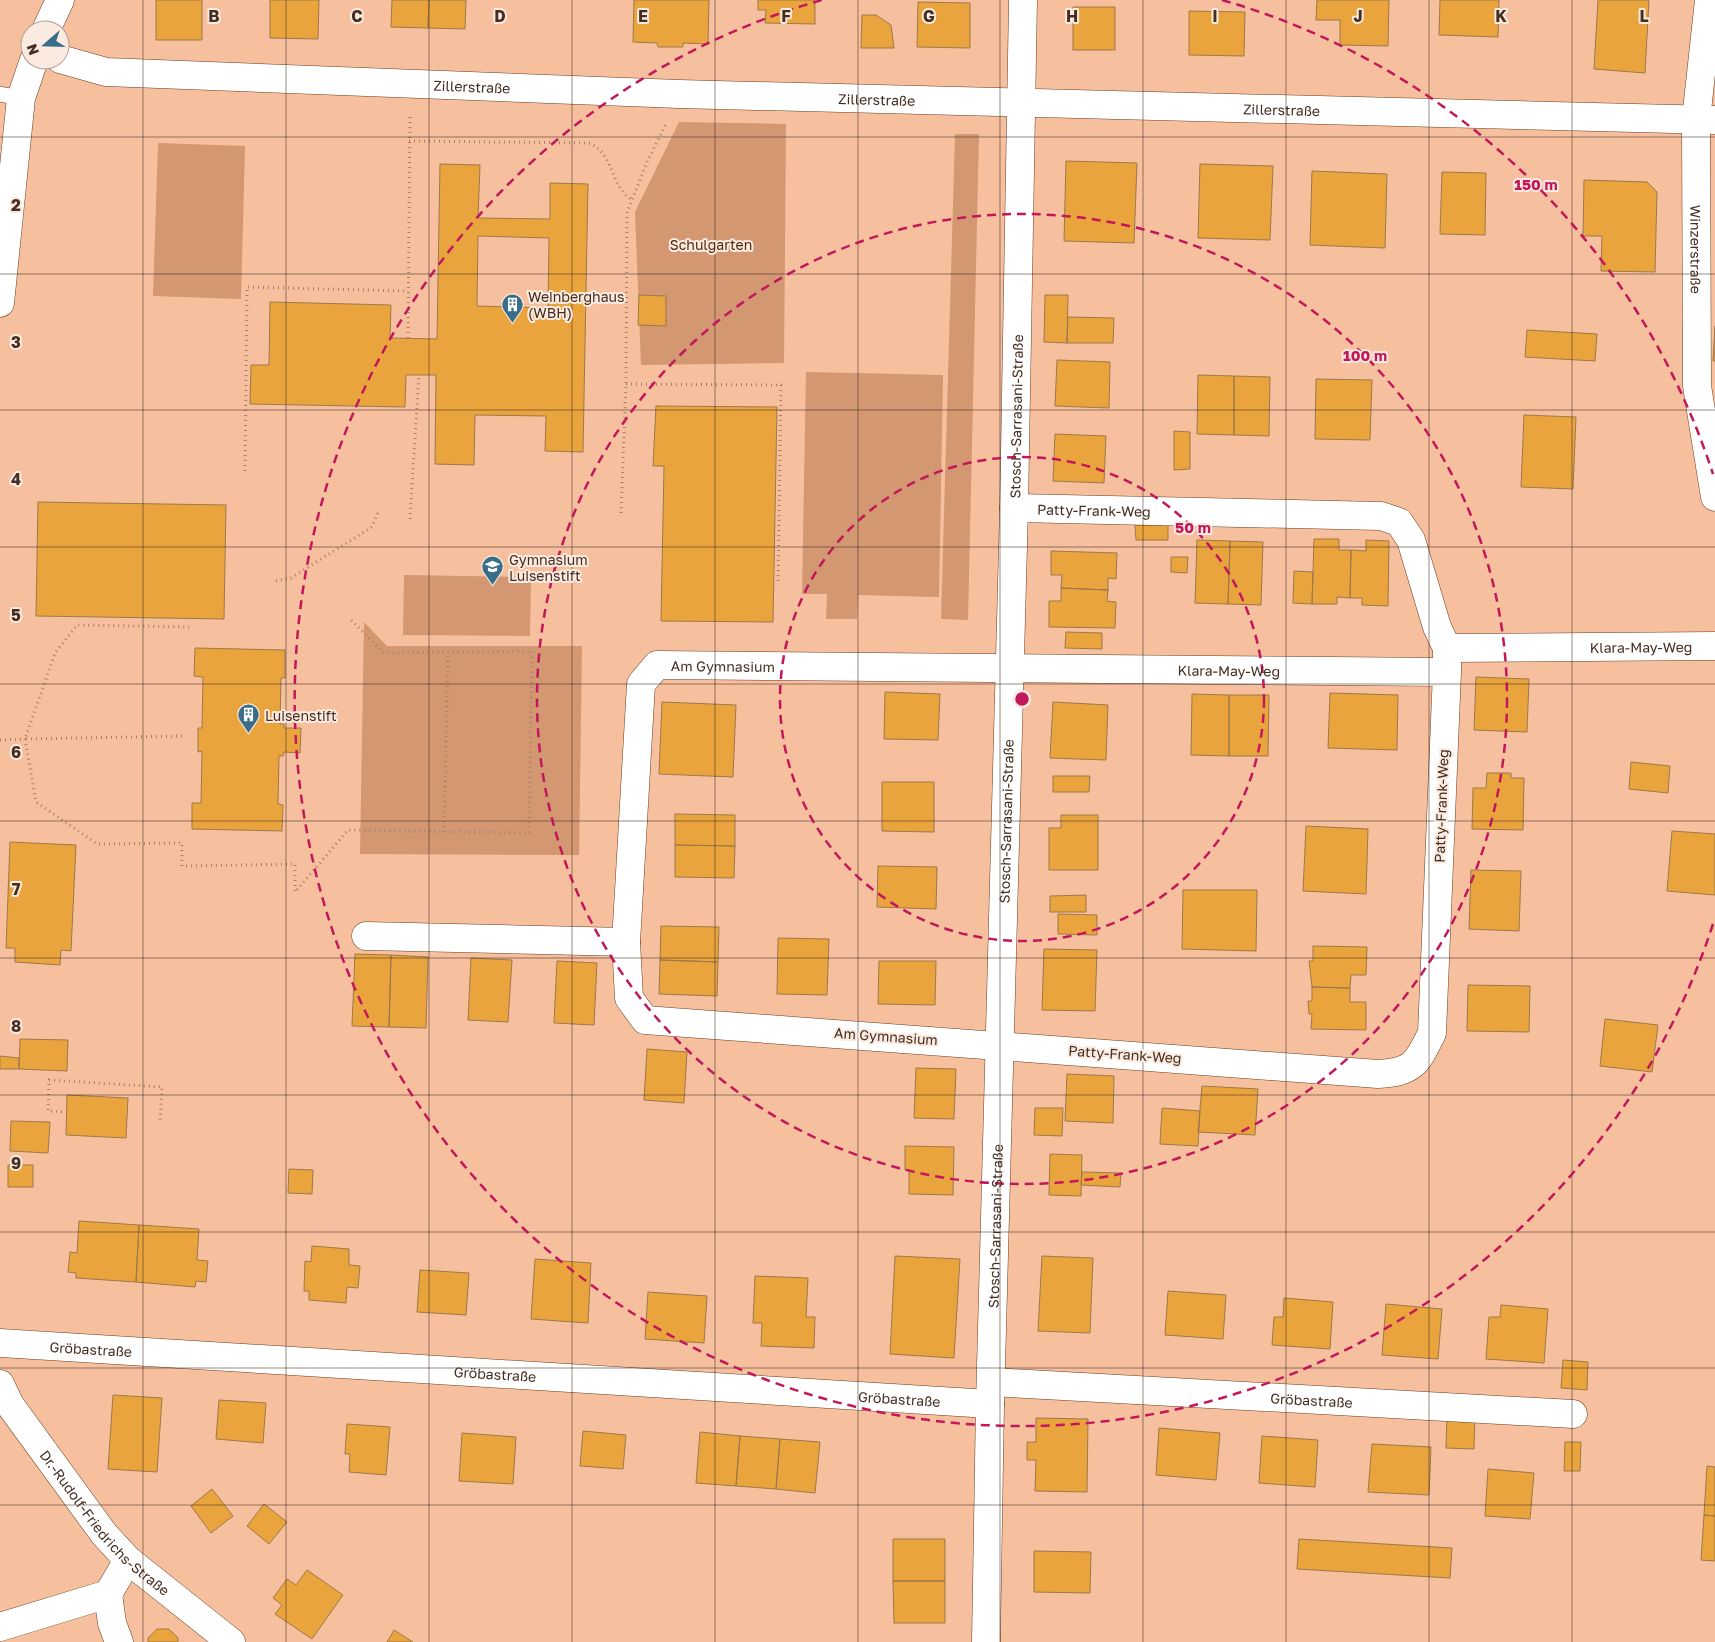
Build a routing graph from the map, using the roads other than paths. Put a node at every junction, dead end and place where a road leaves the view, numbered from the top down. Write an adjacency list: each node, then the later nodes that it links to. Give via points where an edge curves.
1 (60, 0): 4 (street)
2 (1023, 0): 8 (street, Stosch-Sarrasani-Straße)
3 (1709, 0): 9 (street, Winzerstraße)
4 (51, 20)
5 (70, 62): 8 (street, Zillerstraße, via 106,72 411,85)
6 (28, 70): 7 (street)
7 (11, 96): 10 (street)
8 (1020, 102): 9 (street, Zillerstraße); 13 (street, Stosch-Sarrasani-Straße)
9 (1705, 120): 12 (street, Winzerstraße, via 1698,386)
10 (9, 154): 11 (street)
11 (0, 303)
12 (1715, 497)
13 (1014, 508): 15 (street, Patty-Frank-Weg, via 1381,516 1399,522 1410,540); 16 (street, Stosch-Sarrasani-Straße)
14 (1715, 646): 15 (street, Klara-May-Weg)
15 (1447, 660): 16 (street, Klara-May-Weg); 19 (street, Patty-Frank-Weg, via 1432,1032 1419,1059 1400,1073 1378,1074)
16 (1010, 669): 18 (street, Am Gymnasium, via 657,665 641,684); 19 (street, Stosch-Sarrasani-Straße)
17 (366, 936): 18 (street)
18 (626, 942): 19 (street, Am Gymnasium, via 629,998 645,1020)
19 (1000, 1044): 22 (street, Stosch-Sarrasani-Straße)
20 (0, 1343): 22 (street, Gröbastraße)
21 (0, 1384): 24 (street, Dr.-Rudolf-Friedrichs-Straße, via 10,1405 104,1534)
22 (990, 1393): 23 (street, Gröbastraße); 29 (street, Stosch-Sarrasani-Straße)
23 (1573, 1414)
24 (128, 1560): 25 (street); 28 (street, Dr.-Rudolf-Friedrichs-Straße)
25 (108, 1594): 26 (street); 27 (street)
26 (0, 1627)
27 (118, 1642)
28 (231, 1642)
29 (986, 1642)

